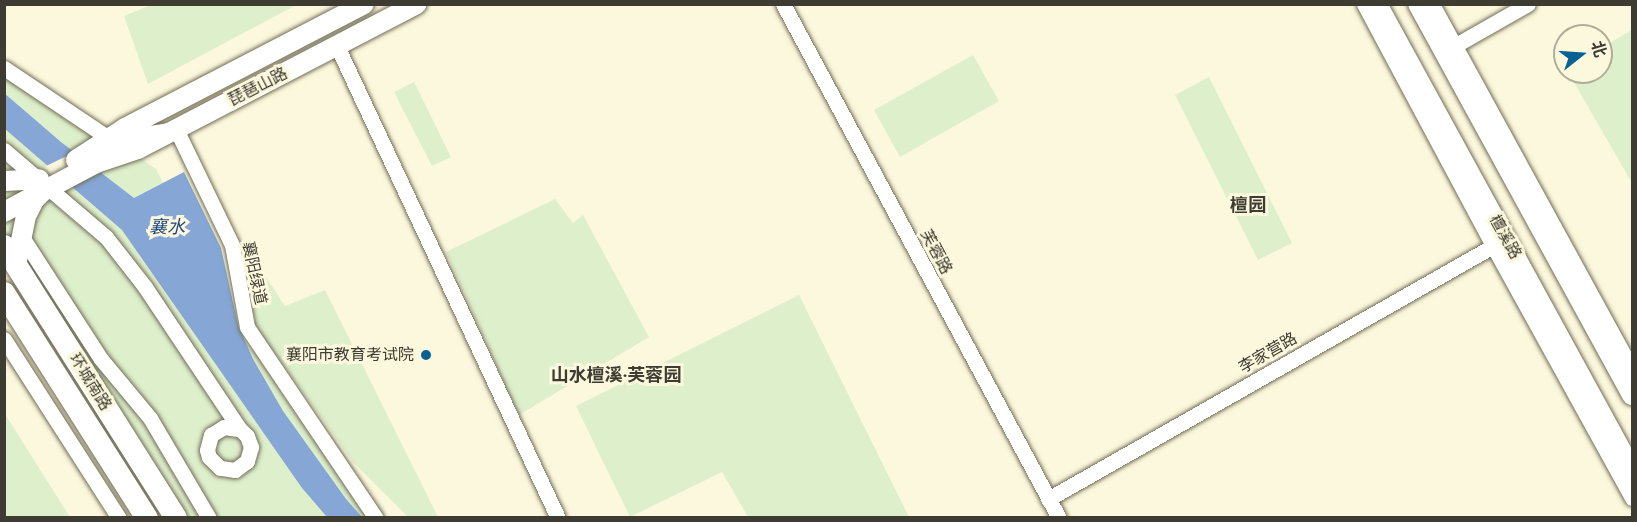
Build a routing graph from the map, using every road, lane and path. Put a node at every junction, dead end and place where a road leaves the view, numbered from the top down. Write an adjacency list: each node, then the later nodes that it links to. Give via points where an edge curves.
1 (364, 4): 13 (main road, 琵琶山路)
2 (417, 4): 9 (main road, 琵琶山路)
3 (783, 4): 29 (street, 芙蓉路)
4 (1364, 4): 21 (street)
5 (1377, 4): 21 (main road, 檀溪路)
6 (1418, 4): 10 (main road)
7 (1432, 4): 10 (street)
8 (1528, 4): 10 (street)
9 (336, 46): 12 (main road, 琵琶山路); 35 (street)
10 (1449, 49): 24 (street); 25 (main road)
11 (4, 68): 13 (street)
12 (176, 129): 13 (street); 15 (main road, 琵琶山路, via 138,149); 34 (street, 襄阳绿道, via 232,245 247,327)
13 (110, 139): 15 (main road, 琵琶山路)
14 (4, 150): 17 (street)
15 (94, 158): 17 (main road)
16 (4, 181): 17 (main road)
17 (43, 183): 18 (main road); 19 (main road); 20 (main road); 26 (street, via 106,237 247,436 251,447 247,461 227,470 213,463 207,450 211,435 224,427)
18 (4, 198)
19 (4, 212)
20 (13, 242): 32 (highway, 环城南路, via 16,265); 33 (street, via 100,359 150,418)
21 (1499, 242): 27 (main road, 檀溪路); 28 (street); 29 (street, 李家营路)
22 (4, 293): 31 (highway, 环城南路)
23 (4, 339): 30 (street)
24 (1632, 370)
25 (1632, 395)
26 (238, 429)
27 (1632, 470)
28 (1632, 498)
29 (1048, 499): 36 (street, 芙蓉路)
30 (119, 518)
31 (147, 518)
32 (176, 518)
33 (209, 518)
34 (376, 518)
35 (558, 518)
36 (1059, 518)

